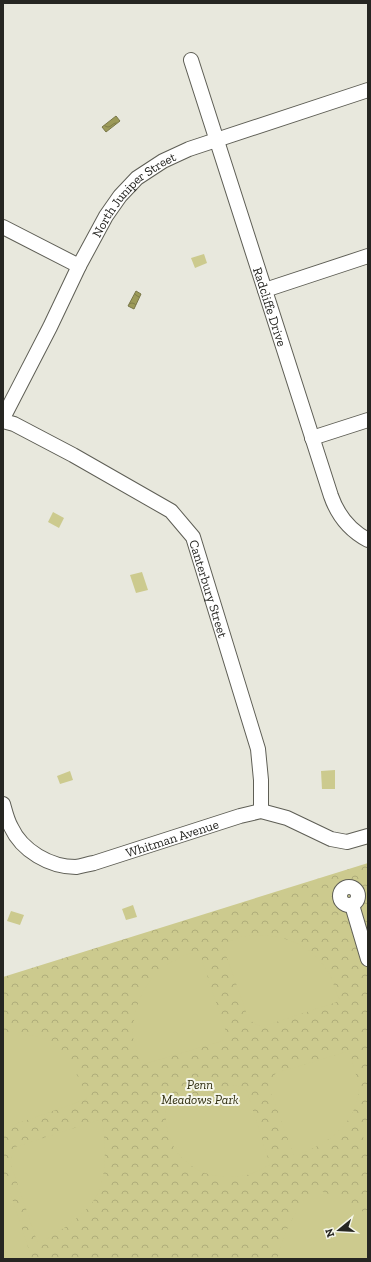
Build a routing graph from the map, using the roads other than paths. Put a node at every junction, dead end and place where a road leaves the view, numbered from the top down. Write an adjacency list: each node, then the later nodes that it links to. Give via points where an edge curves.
1 (191, 60): 3 (street, Radcliffe Drive)
2 (368, 90): 3 (street, North Juniper Street)
3 (216, 139): 6 (street, North Juniper Street, via 163,161 137,178 106,216); 7 (street, Radcliffe Drive)
4 (3, 227): 6 (street)
5 (368, 256): 7 (street)
6 (79, 266): 8 (street, North Juniper Street)
7 (265, 290): 11 (street, Radcliffe Drive)
8 (3, 418)
9 (368, 420): 11 (street)
10 (3, 421): 14 (street, Canterbury Street, via 14,424 73,455 171,511 193,537 258,749)
11 (312, 438): 12 (street, Radcliffe Drive, via 335,507 350,528)
12 (368, 540)
13 (3, 804): 14 (street, Whitman Avenue, via 11,827 20,842 29,850 50,863 77,867 240,816)
14 (261, 812): 15 (street, Whitman Avenue, via 287,818 331,839 346,842)
15 (368, 836)
16 (352, 905): 17 (street)
17 (368, 959)

